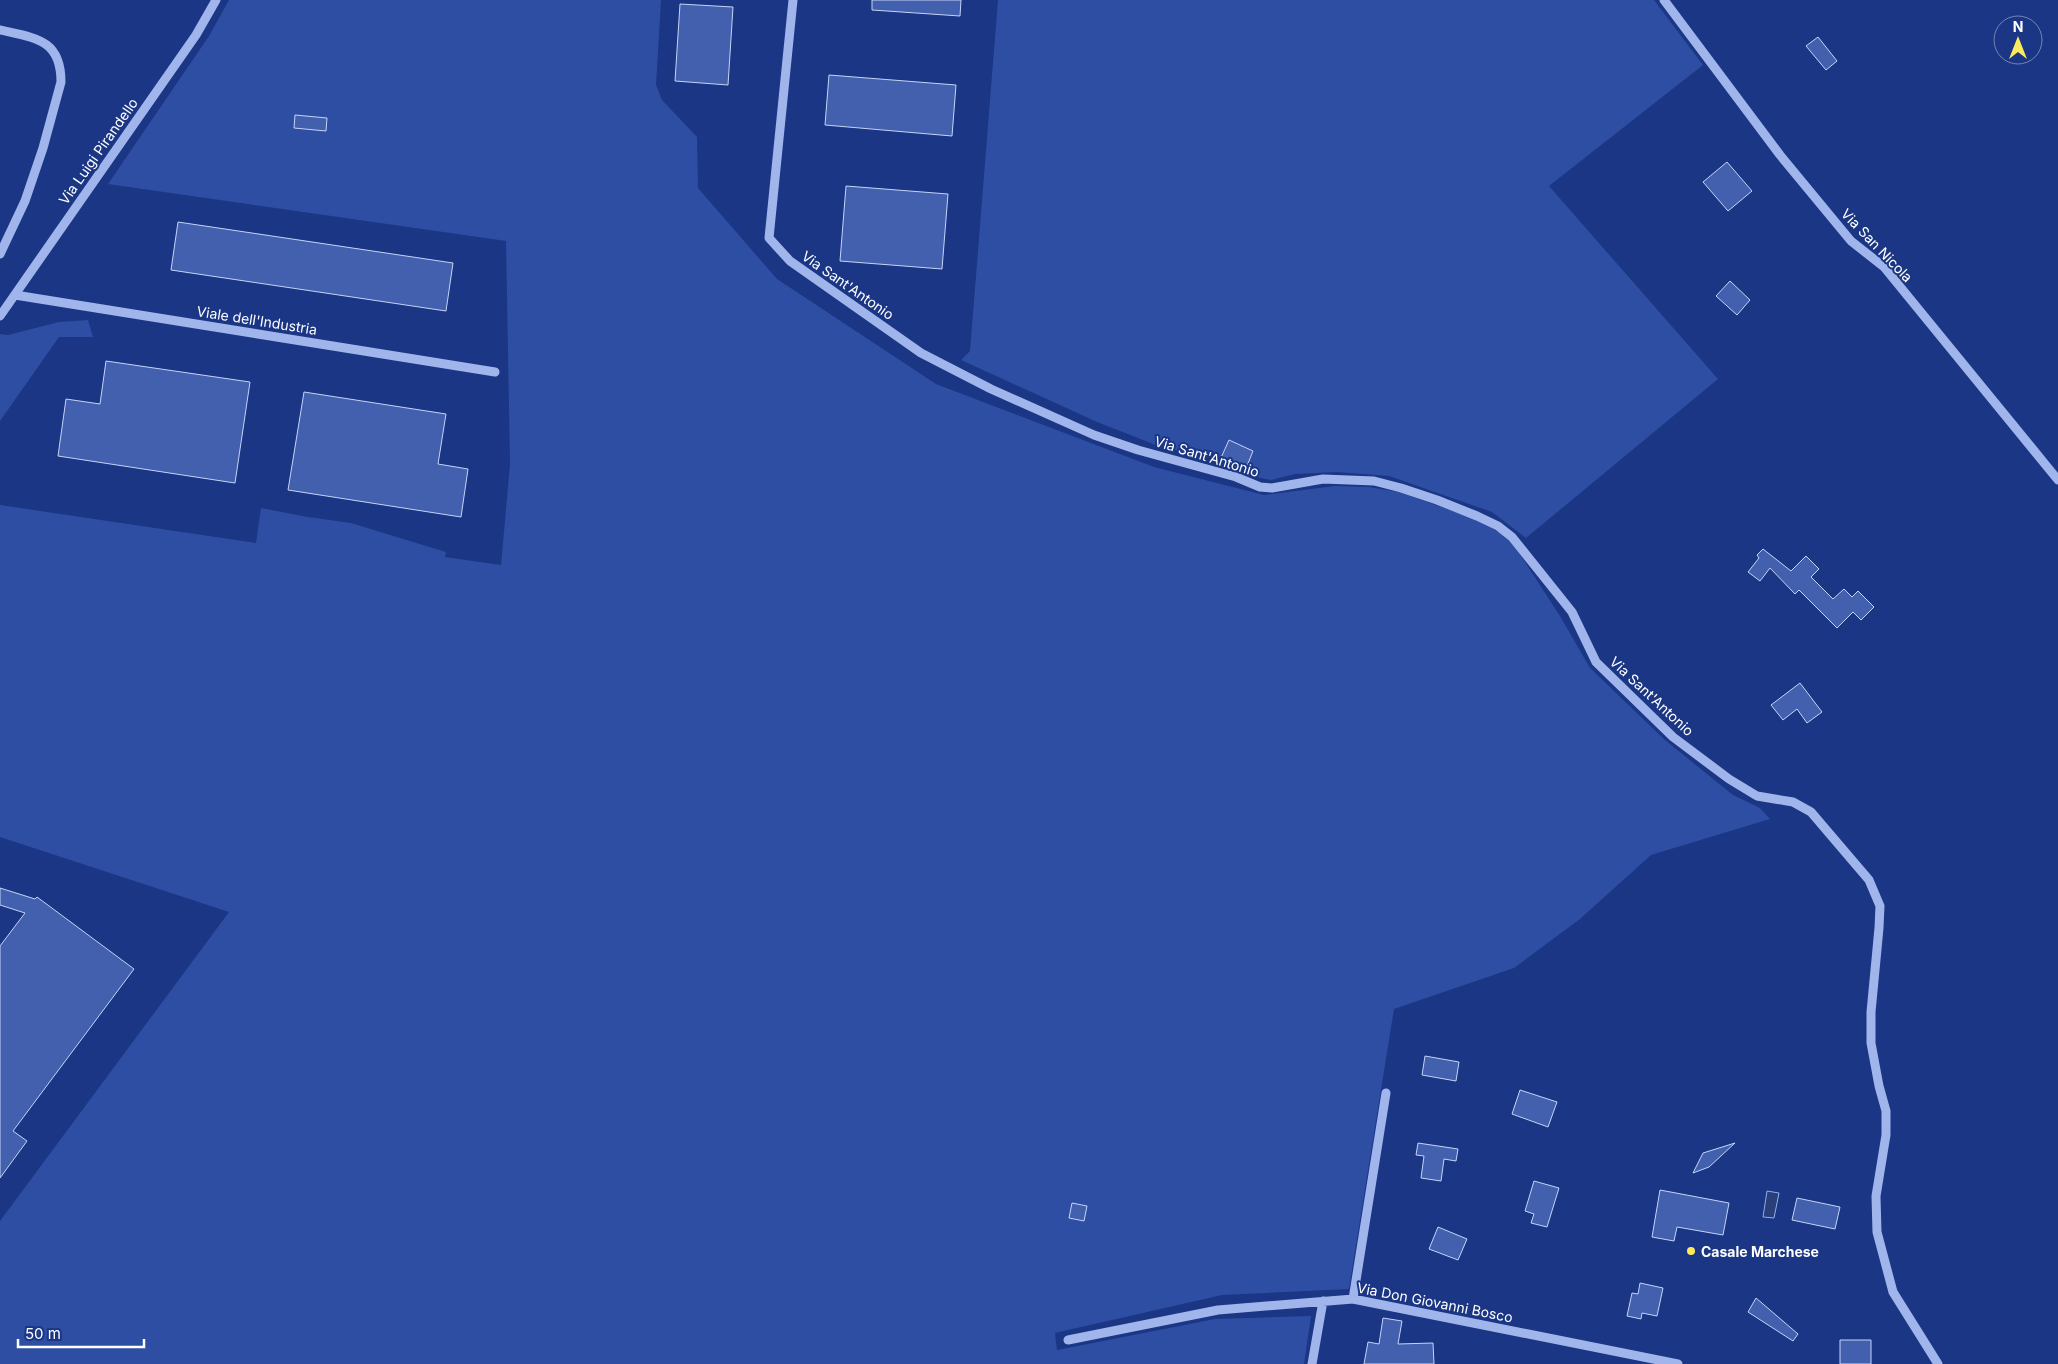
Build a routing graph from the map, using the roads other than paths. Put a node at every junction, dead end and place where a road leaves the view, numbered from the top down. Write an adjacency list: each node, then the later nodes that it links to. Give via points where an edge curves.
1 (216, 0): 8 (street, Via Luigi Pirandello, via 196,34)
2 (788, 0): 5 (street)
3 (793, 0): 5 (street)
4 (1664, 0): 11 (street, Via San Nicola, via 1786,162 1851,241 1884,267)
5 (790, 19): 18 (street, Via Sant'Antonio, via 769,238 790,261 921,353 991,389 1094,435 1260,487 1272,488 1322,479 1374,481 1436,500 1498,526 1512,537 1572,612 1596,662 1673,737 1757,796 1793,802 1811,812 1869,880 1880,906 1871,1043 1886,1111 1886,1135 1876,1196 1877,1232 1893,1292)
6 (0, 30): 7 (street, via 35,38 51,47 60,63 61,82 25,202)
7 (0, 254)
8 (14, 295): 9 (street, Via Luigi Pirandello); 10 (street, Viale dell'Industria)
9 (0, 316)
10 (495, 372)
11 (2058, 480)
12 (1386, 1093): 13 (street)
13 (1353, 1299): 14 (street, Via Don Giovanni Bosco); 17 (street, Via Don Giovanni Bosco)
14 (1323, 1301): 15 (street, Via Don Giovanni Bosco, via 1218,1310); 16 (street)
15 (1068, 1340)
16 (1312, 1364)
17 (1678, 1364)
18 (1938, 1364)

